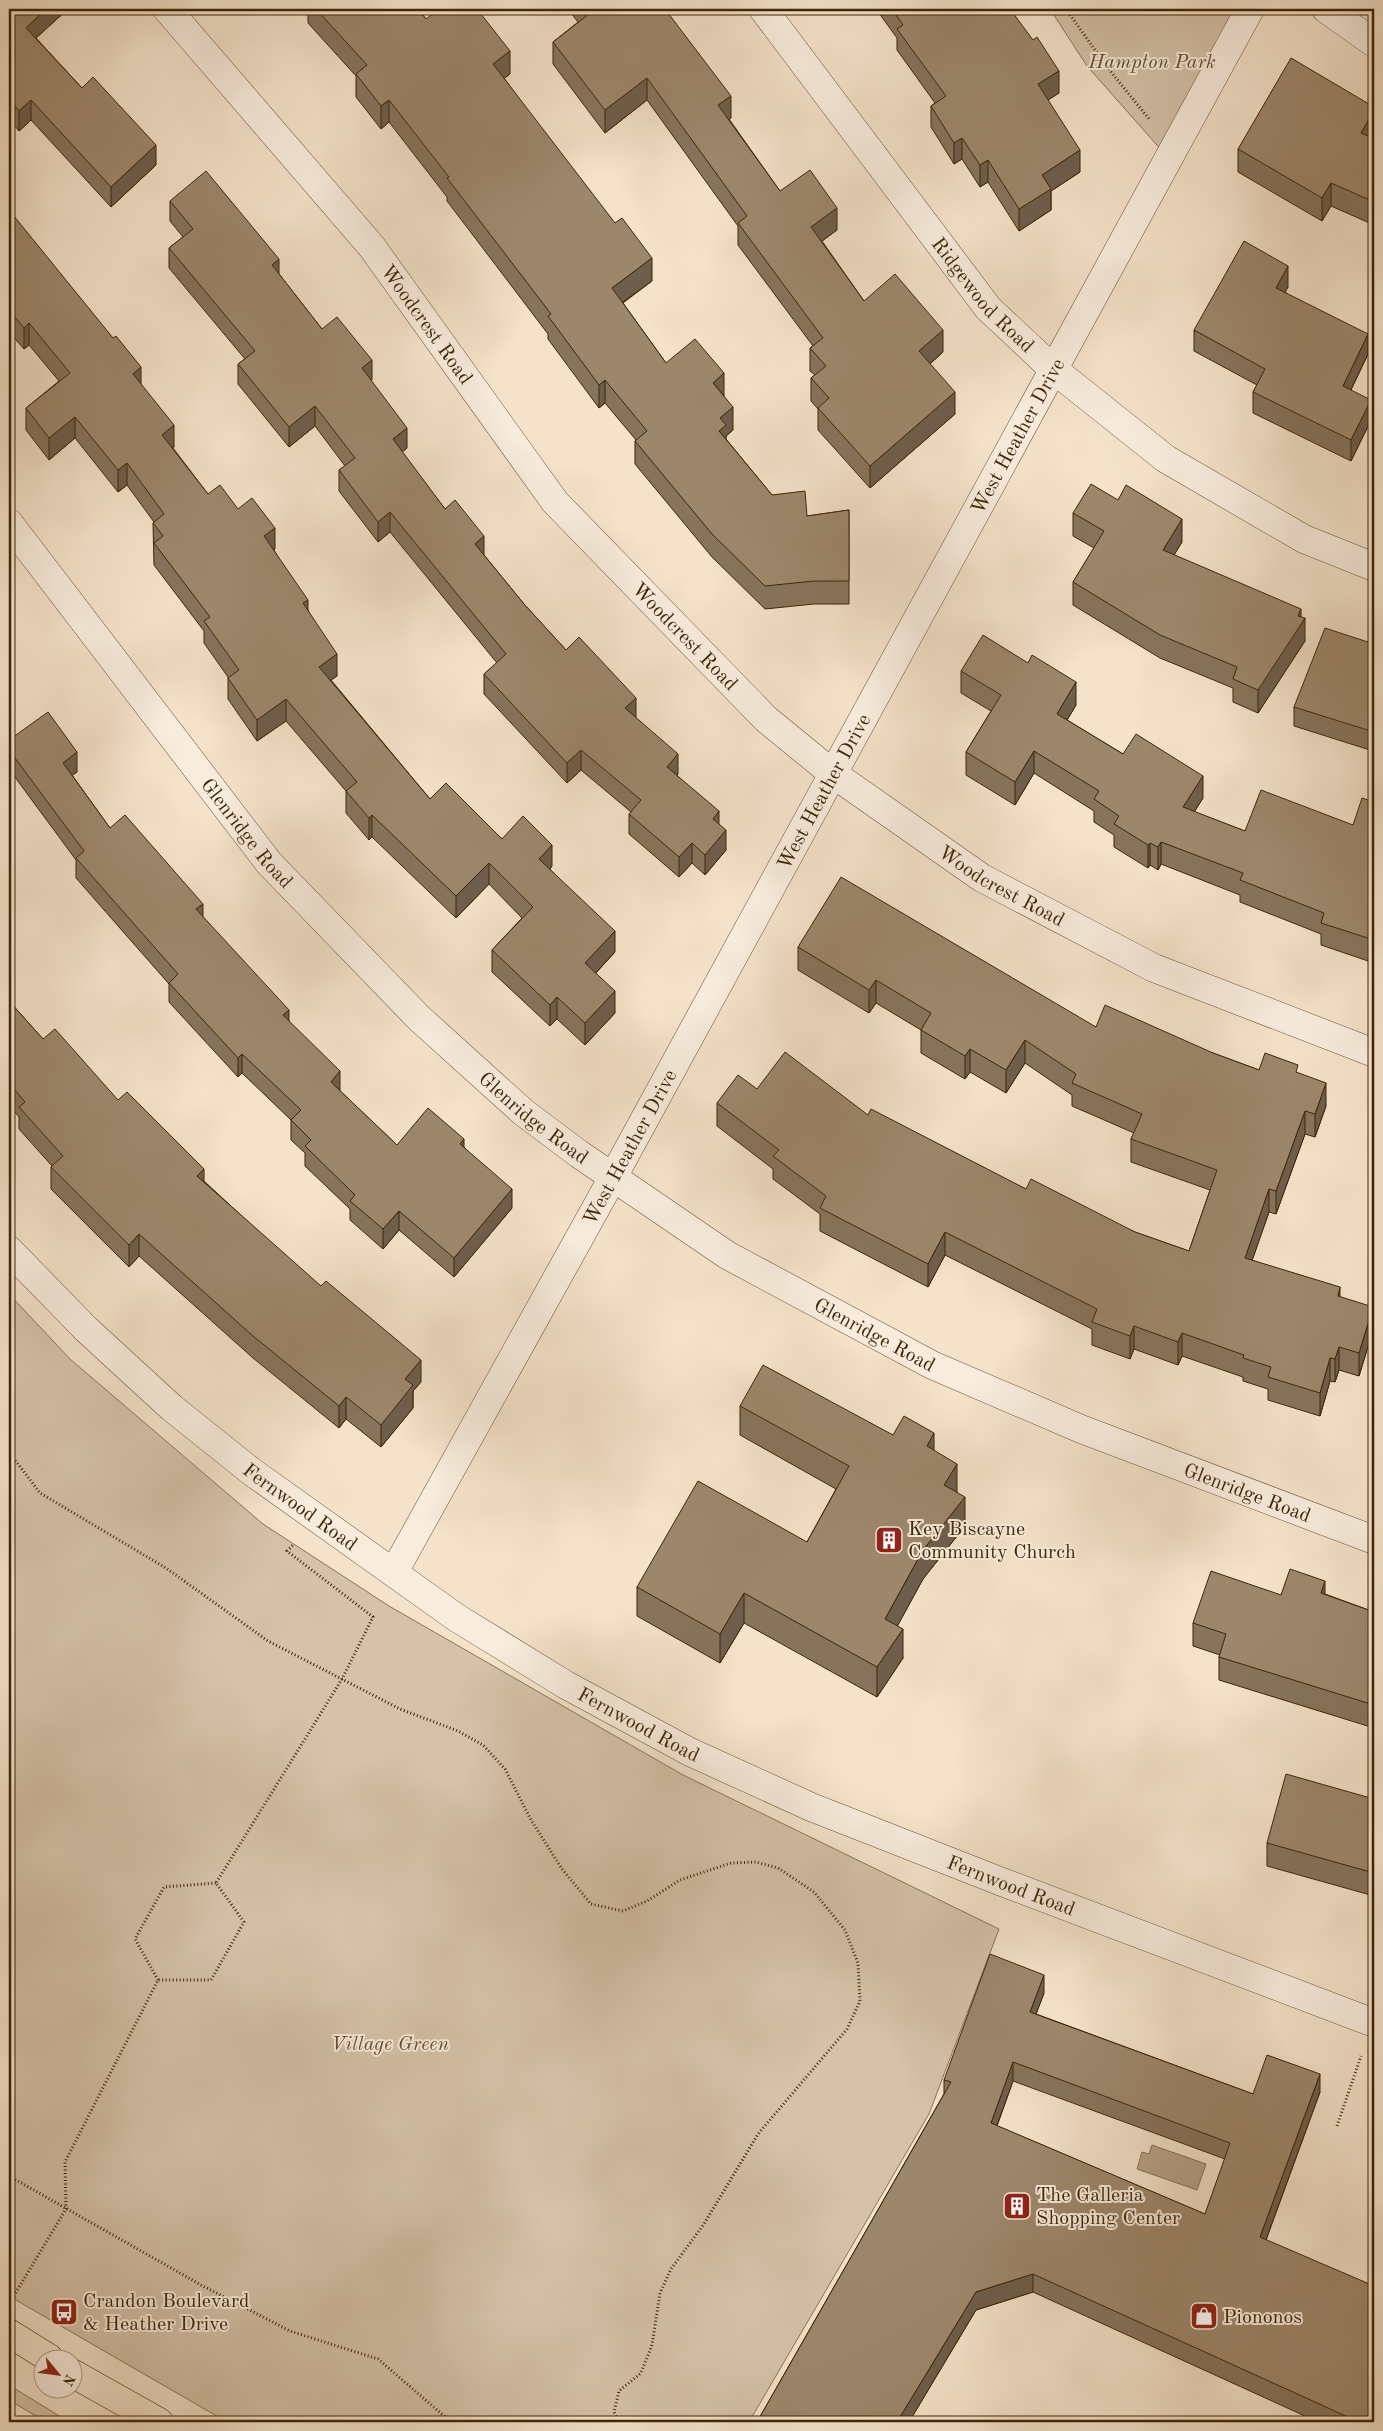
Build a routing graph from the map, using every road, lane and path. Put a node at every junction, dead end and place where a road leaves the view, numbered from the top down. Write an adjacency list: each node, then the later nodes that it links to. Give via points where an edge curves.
1 (167, 9): 11 (street, Woodcrest Road, via 372,247 555,502 766,719)
2 (763, 9): 8 (street, Ridgewood Road, via 988,308)
3 (1066, 9): 7 (path, via 1107,67)
4 (1250, 9): 7 (street, West Heather Drive)
5 (1326, 9): 6 (street)
6 (1374, 44)
7 (1174, 149): 8 (street, West Heather Drive)
8 (1053, 369): 10 (street, Ridgewood Road, via 1166,459 1304,539); 11 (street, West Heather Drive)
9 (9, 523): 13 (street, Glenridge Road, via 269,863 419,1018 523,1112)
10 (1374, 567)
11 (832, 773): 12 (street, Woodcrest Road, via 982,878 1154,968); 13 (street, West Heather Drive)
12 (1374, 1053)
13 (612, 1179): 17 (street, Glenridge Road, via 727,1255 932,1365 1081,1428); 18 (street, West Heather Drive)
14 (9, 1250): 16 (street, Fernwood Road, via 86,1329 172,1408)
15 (9, 1452): 19 (path, via 40,1493 166,1568 268,1641)
16 (314, 1518): 18 (street, Fernwood Road); 19 (path, via 287,1552 373,1617)
17 (1374, 1540)
18 (394, 1572): 22 (street, Fernwood Road, via 458,1618 566,1684 690,1752 811,1807)
19 (342, 1679): 20 (path); 32 (path, via 400,1709 458,1731 483,1745 505,1769 530,1820 562,1869 591,1904 623,1910 647,1901 680,1880 731,1863 756,1862 778,1868 814,1892 845,1930 858,1963 860,2001 847,2029 758,2134 704,2224 671,2269 660,2293 652,2345 641,2373 619,2391 614,2412)
20 (216, 1883): 21 (path, via 164,1887 135,1940); 21 (path, via 244,1922 211,1980)
21 (158, 1980): 25 (path, via 65,2162)
22 (1373, 2022): 23 (path)
23 (1337, 2126)
24 (9, 2176): 25 (path)
25 (66, 2209): 26 (path); 31 (path, via 290,2331 378,2359)
26 (9, 2304)
27 (9, 2333): 28 (main road)
28 (33, 2348)
29 (82, 2379): 30 (main road)
30 (159, 2422)
31 (451, 2422)
32 (618, 2422)

